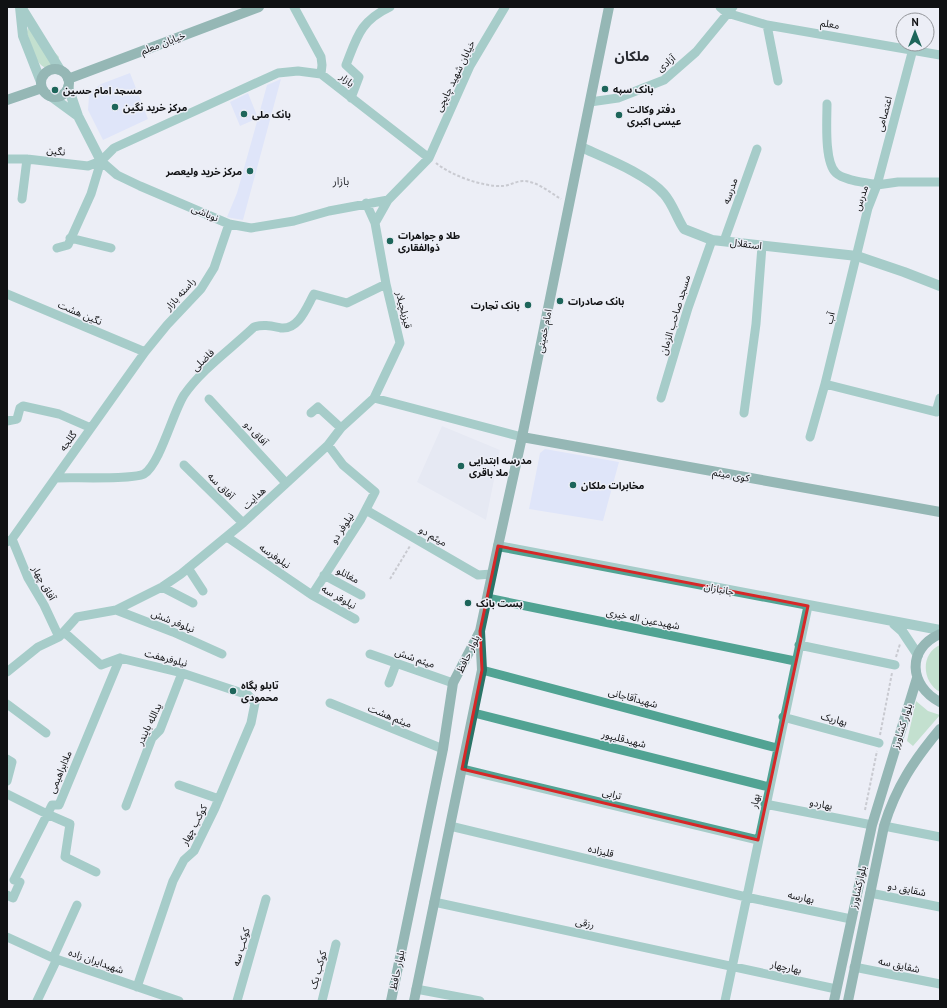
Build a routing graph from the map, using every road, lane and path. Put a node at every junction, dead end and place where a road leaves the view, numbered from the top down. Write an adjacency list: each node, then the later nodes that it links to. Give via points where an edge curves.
1 (20, 7): 14 (street); 18 (street, via 23,36)
2 (259, 7): 17 (main road, خیابان معلم)
3 (294, 7): 15 (street, via 321,57)
4 (390, 7): 7 (street)
5 (505, 7): 27 (street, خیابان شهید چایچی, via 470,66)
6 (609, 7): 22 (main road, امام خمینی)
7 (378, 9): 20 (street, via 362,27 346,65 359,77)
8 (727, 9): 9 (street, معلم); 22 (street, آزادی, via 696,52 664,80 618,98)
9 (767, 25): 10 (street, معلم); 16 (street)
10 (895, 46)
11 (912, 52): 32 (street, اعتصامی)
12 (929, 52): 13 (street, معلم)
13 (940, 54)
14 (60, 70): 17 (main road); 18 (main road, via 46,72)
15 (321, 74): 20 (street, بازار); 30 (street, via 280,72 114,148)
16 (778, 81)
17 (68, 83): 19 (main road, via 64,94); 24 (street, نوباشی)
18 (41, 85): 19 (main road, via 47,95); 21 (main road)
19 (52, 97): 24 (street)
20 (351, 98): 27 (street, بازار)
21 (7, 100)
22 (590, 102): 25 (main road, امام خمینی)
23 (827, 104): 32 (street, via 829,164 836,173 845,178)
24 (78, 116): 30 (street, نوباشی)
25 (581, 147): 36 (main road, امام خمینی); 40 (street, استقلال, via 621,165 655,186 664,195 684,229)
26 (757, 149): 41 (street, مدرسه)
27 (429, 158): 34 (street); 36 (path, via 442,168 474,182 502,186 522,181 536,183)
28 (7, 159): 29 (street, نگین)
29 (28, 159): 30 (street, نگین, via 88,166); 33 (street)
30 (101, 161): 38 (street, نوباشی, via 117,175); 39 (street, via 91,194)
31 (940, 182): 32 (street, مدرس)
32 (877, 185): 45 (street, مدرس, via 868,208)
33 (22, 199)
34 (388, 200): 35 (street, نوباشی); 37 (street)
35 (366, 203): 37 (street, قیزیلچیلار); 38 (street, نوباشی, via 294,221 250,228)
36 (570, 203): 60 (main road, امام خمینی)
37 (374, 223): 46 (street, قیزیلچیلار)
38 (229, 224): 49 (street, راسته بازار, via 214,268 200,289)
39 (70, 238): 43 (street, via 66,246); 44 (street)
40 (712, 240): 41 (street, استقلال); 52 (street, مسجد صاحب الزمان)
41 (724, 241): 42 (street, استقلال)
42 (762, 246): 45 (street, استقلال); 56 (street, via 756,324)
43 (57, 248)
44 (111, 248)
45 (857, 256): 47 (street, استقلال); 50 (street, آب)
46 (386, 284): 51 (street, قیزیلچیلار, via 400,342); 64 (street, فاضلی, via 347,303 314,294 300,319 293,325 284,328 263,324 254,327 206,370 184,396 154,462 144,474)
47 (940, 286)
48 (7, 294): 49 (street, نگین هشت)
49 (145, 352): 58 (street, گللجه)
50 (825, 384): 53 (street, via 936,412); 61 (street, آب)
51 (374, 398): 59 (street, هدایت); 60 (street)
52 (661, 398)
53 (940, 398)
54 (209, 399): 65 (street, آفاق دو)
55 (311, 413): 59 (street, via 318,407)
56 (744, 413)
57 (7, 421): 58 (street, via 17,419 23,406 58,414)
58 (91, 428): 64 (street, گللجه)
59 (341, 428): 62 (street, هدایت)
60 (522, 437): 67 (main road, کوی میثم); 72 (main road, امام خمینی)
61 (810, 437)
62 (328, 445): 65 (street, هدایت); 66 (street, نیلوفر دو, via 343,465 375,492)
63 (184, 464): 68 (street, آفاق سه)
64 (56, 478): 71 (street, گللجه)
65 (286, 483): 68 (street, هدایت)
66 (366, 510): 70 (street, میثم دو); 75 (street, نیلوفر دو)
67 (940, 512)
68 (243, 523): 69 (street, هدایت)
69 (227, 536): 73 (street, هدایت); 79 (street, نیلوفرسه)
70 (415, 538): 74 (street, میثم دو, via 478,575); 76 (path, via 404,560)
71 (9, 541): 91 (street, آفاق چهار)
72 (498, 546): 74 (main road, امام خمینی); 83 (street, جانبازان)
73 (188, 568): 77 (street, هدایت); 78 (street)
74 (492, 574): 81 (main road, امام خمینی)
75 (324, 575): 79 (street, نیلوفر دو); 80 (street, مغانلو)
76 (390, 579)
77 (162, 587): 82 (street); 84 (street, هدایت)
78 (203, 591)
79 (312, 594): 85 (street, نیلوفر سه)
80 (361, 595)
81 (487, 598): 88 (main road, امام خمینی); 97 (street, شهیدعین اله خیری)
82 (193, 603)
83 (808, 606): 86 (street, جانبازان); 92 (street, بهار)
84 (116, 610): 91 (street, هدایت, via 77,617); 93 (street, نیلوفر شش)
85 (355, 619)
86 (892, 622): 87 (street, جانبازان); 89 (street)
87 (940, 630)
88 (480, 631): 100 (main road, بلوار حافظ); 105 (main road, بلوار حافظ)
89 (902, 631): 95 (street); 99 (path)
90 (940, 634): 95 (main road, via 924,645)
91 (62, 635): 96 (street, via 101,665); 101 (street, هدایت, via 38,647)
92 (799, 644): 97 (street, بهار); 99 (street)
93 (222, 654)
94 (370, 654): 98 (street, میثم شش)
95 (918, 655): 103 (main road, بلوار کشاورز)
96 (120, 658): 102 (street, نیلوفرهفت); 127 (street, ملاابراهیمی, via 59,805 52,805)
97 (796, 661): 111 (street, بهار)
98 (396, 664): 104 (street); 105 (street, میثم شش)
99 (895, 665): 114 (path)
100 (482, 670): 109 (main road, بلوار حافظ); 115 (street, شهیدآقاجانی)
101 (7, 672)
102 (182, 673): 110 (street, نیلوفرهفت, via 248,695 255,702); 126 (street, یدالله بایندر, via 160,730 152,738)
103 (917, 678): 107 (main road, via 922,688); 119 (main road, بلوار کشاورز)
104 (389, 683)
105 (454, 683): 116 (main road, بلوار حافظ)
106 (330, 702): 116 (street, میثم هشت)
107 (940, 702)
108 (7, 704): 113 (street)
109 (474, 713): 118 (main road, بلوار حافظ); 122 (street, شهیدقلیپور)
110 (253, 717): 124 (street, کوکب چهار)
111 (783, 717): 114 (street, بهاریک); 115 (street, بهار)
112 (940, 729): 130 (main road, بلوارکشاورز, via 916,758 891,802)
113 (46, 733)
114 (878, 743): 128 (path)
115 (777, 748): 122 (street, بهار)
116 (442, 749): 155 (main road, بلوار حافظ)
117 (7, 759): 120 (street, via 12,762)
118 (462, 769): 129 (main road, بلوار حافظ); 132 (street, ترابی)
119 (886, 774): 128 (main road, بلوارکشاورز)
120 (7, 781)
121 (179, 785): 124 (street)
122 (769, 787): 125 (street, بهار)
123 (7, 794): 127 (street)
124 (219, 799): 148 (street, کوکب چهار, via 194,851 184,860 173,881)
125 (765, 804): 128 (street, بهاردو); 132 (street, بهار)
126 (126, 806)
127 (47, 814): 133 (street, via 70,824 65,857); 135 (street, ملاابراهیمی, via 14,880 20,882 13,898)
128 (867, 825): 141 (main road, بلوارکشاورز)
129 (450, 826): 136 (street, قلیزاده); 138 (main road, بلوار حافظ)
130 (884, 826): 131 (street); 134 (main road, بلوارکشاورز)
131 (940, 837)
132 (758, 840): 136 (street, بهار)
133 (96, 872)
134 (870, 893): 140 (street, شقایق دو); 146 (main road, بلوارکشاورز)
135 (7, 895)
136 (746, 897): 141 (street, بهارسه); 145 (street, بهار)
137 (266, 899): 153 (street, کوکب سه)
138 (434, 902): 145 (street, رزقی); 149 (main road, بلوار حافظ)
139 (77, 905): 144 (street)
140 (940, 907)
141 (851, 919): 150 (main road, بلوارکشاورز)
142 (7, 937): 144 (street, شهیدایران زاده)
143 (336, 944): 154 (street, کوکب یک)
144 (55, 959): 148 (street, شهیدایران زاده); 151 (street)
145 (732, 966): 150 (street, بهارچهار); 158 (street, بهار)
146 (854, 967): 147 (street, شقایق سه); 160 (main road, بلوارکشاورز)
147 (940, 984)
148 (137, 987): 152 (street, شهیدایران زاده)
149 (416, 989): 156 (main road, بلوار حافظ); 157 (street)
150 (836, 989): 159 (main road, بلوارکشاورز)
151 (37, 1001)
152 (179, 1001)
153 (237, 1001)
154 (322, 1001)
155 (390, 1001)
156 (414, 1001)
157 (480, 1001)
158 (725, 1001)
159 (834, 1001)
160 (848, 1001)

